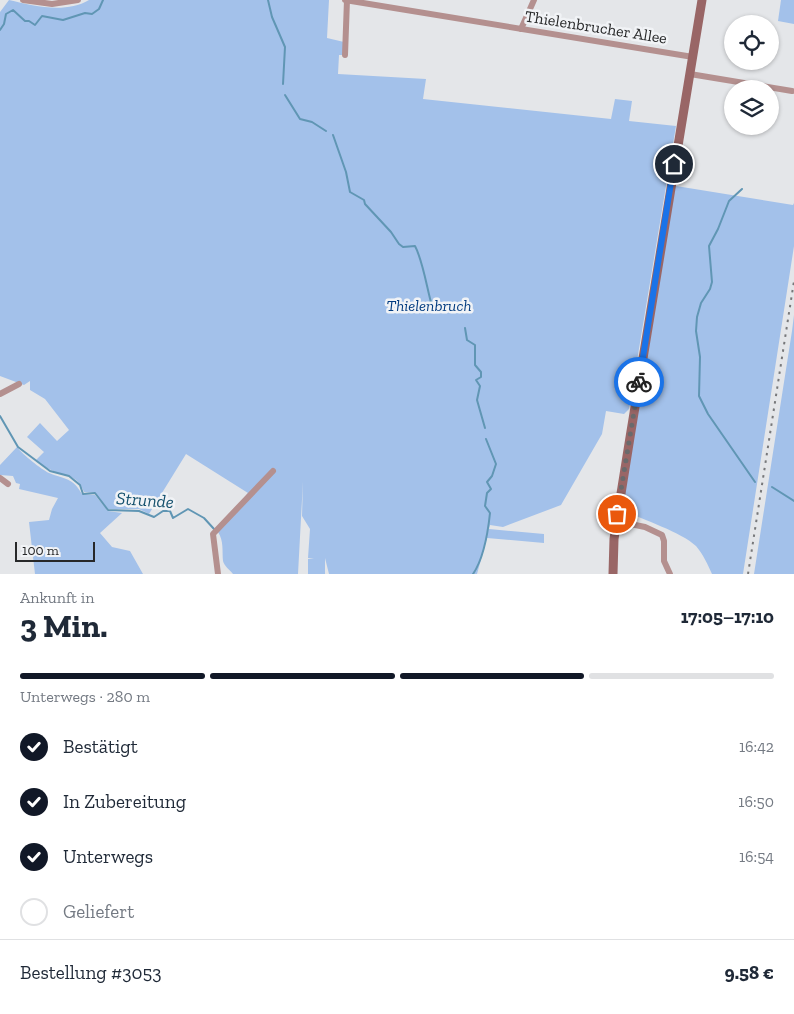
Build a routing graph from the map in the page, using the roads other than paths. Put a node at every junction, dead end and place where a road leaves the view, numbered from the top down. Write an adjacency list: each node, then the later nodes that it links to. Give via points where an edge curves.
1 (23, 0): 2 (street, via 52,4)
2 (78, 0)
3 (346, 0): 6 (street, Thielenbrucher Allee); 7 (street, Thielenbrucher Allee)
4 (534, 0): 6 (street)
5 (702, 0): 8 (main road)
6 (521, 29): 8 (street, Thielenbrucher Allee)
7 (345, 55)
8 (693, 57): 9 (main road)
9 (690, 74): 10 (street); 16 (main road)
10 (792, 91)
11 (19, 384): 12 (street)
12 (0, 394)
13 (273, 471): 17 (street, via 213,536)
14 (0, 478): 15 (street)
15 (8, 484)
16 (616, 521): 18 (main road); 19 (street, via 662,535 664,561)
17 (218, 574)
18 (613, 574)
19 (670, 574)

